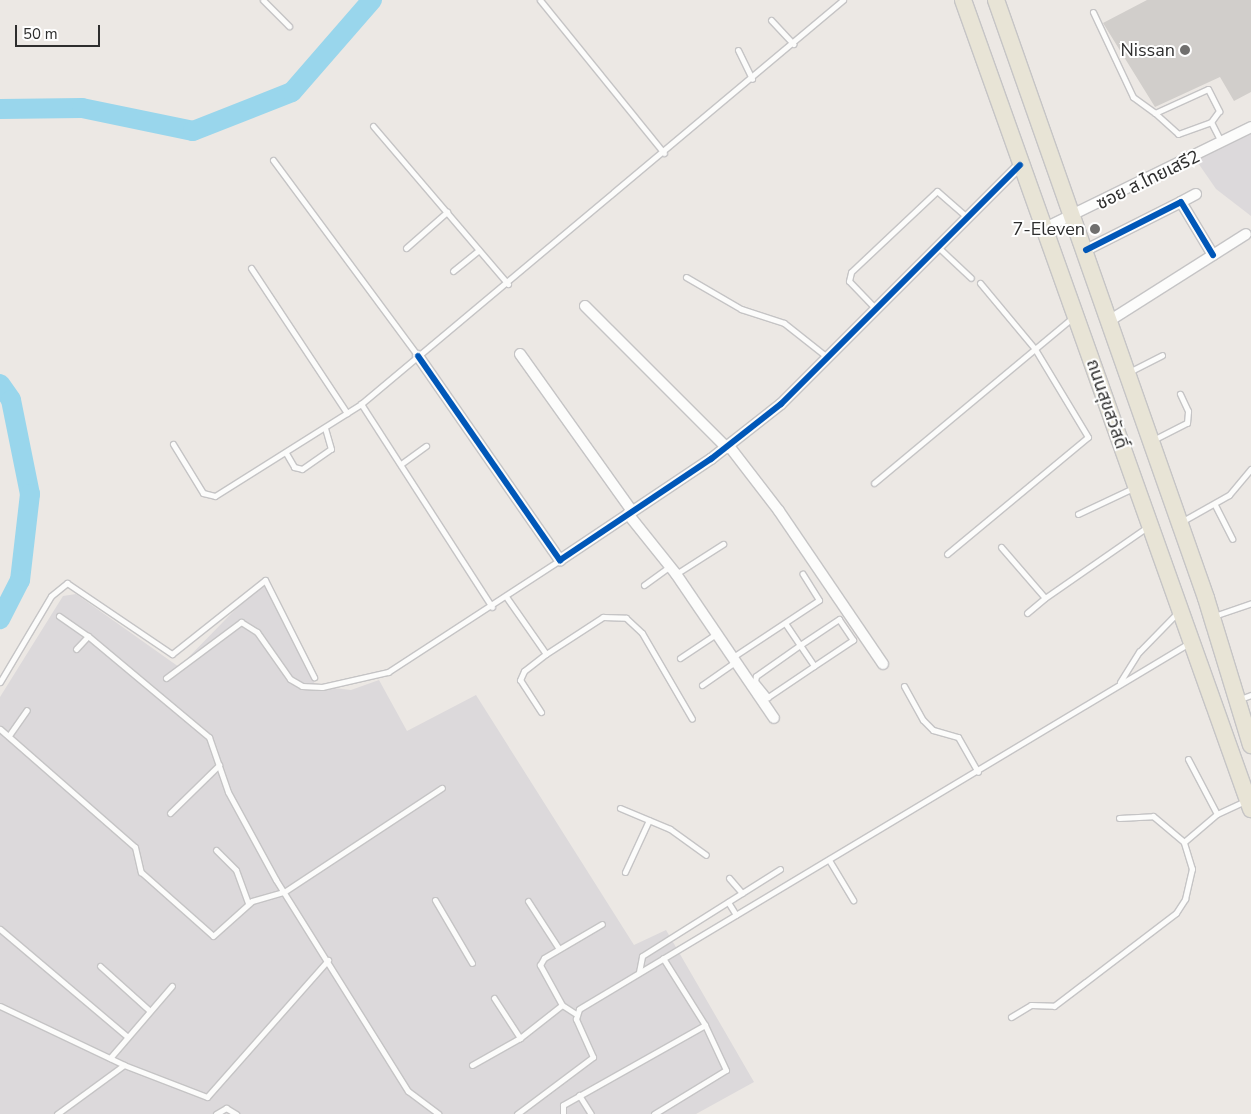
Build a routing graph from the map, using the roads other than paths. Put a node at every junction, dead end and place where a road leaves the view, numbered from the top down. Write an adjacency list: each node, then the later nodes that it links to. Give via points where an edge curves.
1 (263, 0): 8 (lane)
2 (540, 0): 17 (lane)
3 (843, 0): 9 (lane)
4 (963, 0): 19 (main road, ถนนสุขสวัสดิ์)
5 (996, 0): 24 (main road, ถนนสุขสวัสดิ์)
6 (1093, 12): 12 (lane, via 1128,89)
7 (771, 20): 9 (lane)
8 (289, 26)
9 (793, 44): 11 (lane)
10 (738, 50): 11 (lane)
11 (752, 78): 17 (lane)
12 (1154, 113): 13 (lane, via 1178,134); 13 (lane, via 1205,88 1220,111)
13 (1211, 122): 16 (lane)
14 (373, 126): 22 (lane)
15 (1251, 127): 16 (street, ซอย ส.ไทยเสรี2)
16 (1222, 143): 24 (street, ซอย ส.ไทยเสรี2)
17 (664, 153): 36 (lane)
18 (273, 160): 44 (lane)
19 (1020, 165): 23 (street); 25 (main road, ถนนสุขสวัสดิ์)
20 (1196, 194): 21 (street)
21 (1181, 202): 30 (street); 31 (street)
22 (447, 212): 28 (lane); 29 (lane)
23 (965, 216): 27 (street); 39 (lane, via 937,191 851,272 850,281)
24 (1074, 216): 25 (street, ซอย ส.ไทยเสรี2); 30 (main road, ถนนสุขสวัสดิ์)
25 (1043, 229): 40 (main road, ถนนสุขสวัสดิ์)
26 (1246, 234): 31 (street)
27 (936, 245): 35 (lane); 39 (street)
28 (406, 248)
29 (479, 250): 33 (lane); 36 (lane)
30 (1086, 250): 41 (main road, ถนนสุขสวัสดิ์)
31 (1213, 255): 41 (street)
32 (251, 268): 50 (lane)
33 (453, 271)
34 (686, 277): 46 (lane, via 741,309 784,323)
35 (971, 278)
36 (508, 284): 44 (lane)
37 (980, 284): 42 (lane)
38 (585, 306): 55 (street)
39 (874, 307): 46 (street)
40 (1075, 315): 42 (lane); 60 (main road, ถนนสุขสวัสดิ์)
41 (1109, 321): 47 (main road, ถนนสุขสวัสดิ์)
42 (1034, 349): 59 (lane); 69 (lane, via 1087,432 1086,442)
43 (520, 354): 62 (street)
44 (418, 356): 49 (lane); 70 (street)
45 (1162, 356): 47 (lane)
46 (827, 357): 55 (street, via 781,404)
47 (1127, 373): 52 (main road, ถนนสุขสวัสดิ์)
48 (1180, 394): 52 (lane, via 1188,411 1187,423)
49 (361, 404): 50 (lane); 57 (lane)
50 (347, 413): 51 (lane)
51 (324, 428): 56 (lane); 56 (lane, via 331,450 302,469 294,467)
52 (1150, 441): 64 (main road, ถนนสุขสวัสดิ์)
53 (173, 444): 56 (lane, via 209,497)
54 (426, 446): 57 (lane)
55 (728, 447): 62 (street); 91 (street, via 785,519)
56 (286, 453)
57 (401, 464): 77 (lane)
58 (1251, 469): 61 (lane)
59 (874, 483)
60 (1136, 487): 63 (lane); 65 (main road, ถนนสุขสวัสดิ์)
61 (1215, 505): 64 (lane); 66 (lane)
62 (630, 513): 70 (street); 71 (street)
63 (1078, 514)
64 (1178, 524): 81 (main road, ถนนสุขสวัสดิ์)
65 (1149, 525): 75 (lane); 78 (main road, ถนนสุขสวัสดิ์)
66 (1232, 538)
67 (723, 544): 71 (lane)
68 (1001, 548): 75 (lane)
69 (947, 554)
70 (560, 560): 74 (lane)
71 (673, 570): 73 (lane); 83 (street)
72 (803, 574): 82 (lane, via 819,600)
73 (644, 585)
74 (507, 598): 77 (lane); 88 (lane)
75 (1045, 598): 79 (lane)
76 (1251, 603): 81 (lane)
77 (492, 607): 94 (lane, via 405,663 372,676 322,687 296,684 257,632 241,622)
78 (1179, 611): 85 (main road, ถนนสุขสวัสดิ์); 96 (lane, via 1139,652)
79 (1027, 613)
80 (59, 616): 84 (lane)
81 (1211, 617): 100 (main road, ถนนสุขสวัสดิ์)
82 (785, 623): 86 (lane); 90 (lane)
83 (717, 633): 89 (lane); 90 (street)
84 (88, 636): 87 (lane); 109 (lane, via 209,737)
85 (1191, 642): 96 (lane); 112 (main road, ถนนสุขสวัสดิ์)
86 (800, 646): 92 (lane); 92 (lane, via 839,619 854,636); 92 (lane, via 754,681 768,696)
87 (76, 649)
88 (546, 654): 102 (lane, via 524,671 520,680); 104 (lane, via 603,617 626,618 642,633)
89 (680, 658)
90 (735, 659): 97 (lane); 103 (street)
91 (882, 664)
92 (814, 666)
93 (314, 677): 95 (lane, via 265,580 172,654 68,583 51,596)
94 (166, 678)
95 (0, 682)
96 (1120, 683): 110 (lane)
97 (702, 685)
98 (904, 686): 110 (lane, via 933,730 962,741)
99 (1251, 695): 100 (lane)
100 (1235, 701): 107 (main road, ถนนสุขสวัสดิ์)
101 (27, 710): 106 (lane)
102 (541, 712)
103 (774, 718)
104 (692, 719)
105 (0, 729): 106 (lane)
106 (10, 734): 131 (lane, via 135,847 142,872 208,934 218,935)
107 (1251, 745)
108 (1188, 759): 115 (lane)
109 (219, 765): 114 (lane); 125 (lane, via 228,792)
110 (978, 772): 121 (lane)
111 (442, 788): 125 (lane)
112 (1249, 804): 115 (lane)
113 (620, 808): 117 (lane)
114 (170, 812)
115 (1217, 814): 118 (lane)
116 (1119, 818): 118 (lane, via 1153,816)
117 (649, 820): 120 (lane); 123 (lane)
118 (1184, 842): 147 (lane, via 1192,869 1185,899 1176,913 1054,1006 1031,1005)
119 (216, 850): 131 (lane, via 236,870)
120 (706, 855)
121 (829, 860): 128 (lane); 132 (lane)
122 (780, 869): 126 (lane)
123 (625, 872)
124 (729, 878): 126 (lane)
125 (284, 892): 131 (lane); 137 (lane)
126 (742, 892): 130 (lane)
127 (435, 900): 138 (lane)
128 (853, 900)
129 (528, 901): 135 (lane)
130 (728, 902): 132 (lane); 140 (lane, via 642,956)
131 (248, 903)
132 (736, 915): 136 (lane)
133 (602, 924): 135 (lane)
134 (0, 929): 149 (lane)
135 (559, 949): 143 (lane, via 540,965)
136 (663, 958): 140 (lane); 148 (lane)
137 (328, 960): 152 (lane, via 207,1097); 158 (lane, via 408,1091)
138 (472, 963)
139 (100, 966): 145 (lane)
140 (639, 972): 146 (lane)
141 (172, 986): 145 (lane)
142 (494, 998): 150 (lane)
143 (562, 1005): 146 (lane); 150 (lane)
144 (0, 1006): 151 (lane)
145 (150, 1011): 149 (lane)
146 (576, 1014): 159 (lane, via 593,1057)
147 (1011, 1017)
148 (705, 1025): 154 (lane); 162 (lane, via 725,1064 723,1074)
149 (128, 1037): 151 (lane)
150 (520, 1038): 153 (lane)
151 (110, 1058): 152 (lane)
152 (124, 1065): 155 (lane)
153 (472, 1065)
154 (580, 1096): 160 (lane, via 562,1105); 161 (lane)
155 (57, 1114)
156 (216, 1114): 157 (lane, via 226,1108)
157 (236, 1114)
158 (438, 1114)
159 (517, 1114)
160 (563, 1114)
161 (591, 1114)
162 (654, 1114)

